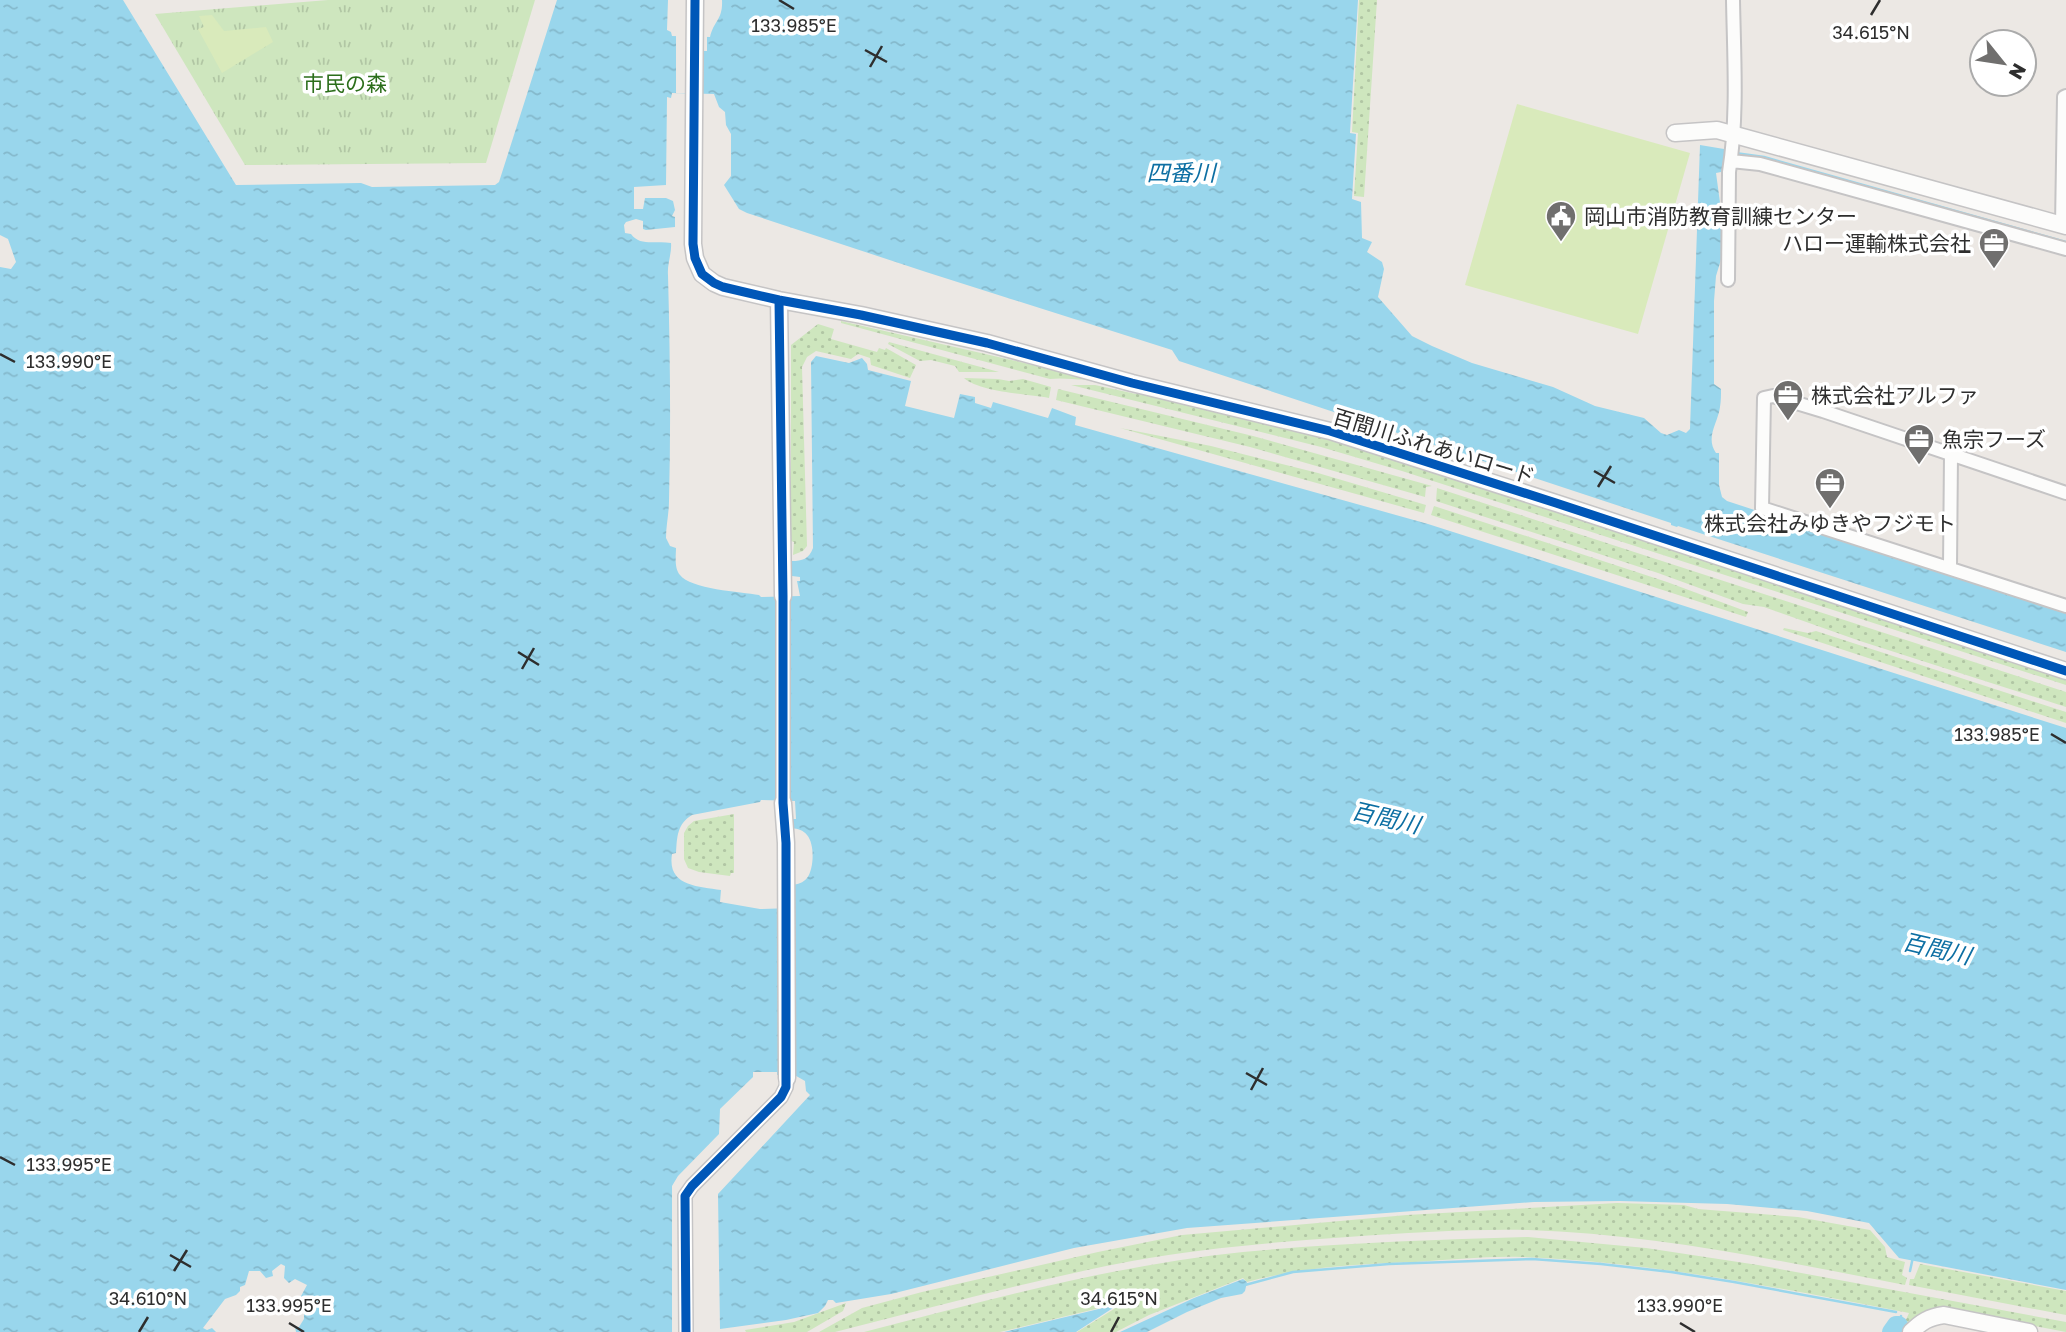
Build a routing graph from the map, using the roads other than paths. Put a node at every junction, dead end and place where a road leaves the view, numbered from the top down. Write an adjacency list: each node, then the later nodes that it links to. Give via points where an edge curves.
1 (695, 0): 10 (street, 百間川ふれあいロード, via 693,244 698,267 723,287)
2 (1733, 0): 5 (street)
3 (2066, 96): 7 (street)
4 (1675, 133): 5 (street, via 1717,130)
5 (1733, 134): 6 (street); 7 (street)
6 (1731, 156): 8 (street); 9 (street)
7 (2064, 226)
8 (2066, 249)
9 (1728, 280)
10 (779, 300): 14 (street); 16 (street, 百間川ふれあいロード, via 987,343 1330,431)
11 (1951, 455): 12 (street); 13 (street); 13 (street, via 1773,396 1763,398 1762,508)
12 (2066, 493)
13 (1950, 568): 15 (street)
14 (783, 596): 17 (street)
15 (2066, 606)
16 (2066, 671)
17 (783, 803): 18 (street)
18 (787, 1078): 19 (street, via 781,1097 685,1196)
19 (686, 1332)
20 (1911, 1332): 21 (street, via 1925,1320 1944,1315)
21 (2029, 1332)

